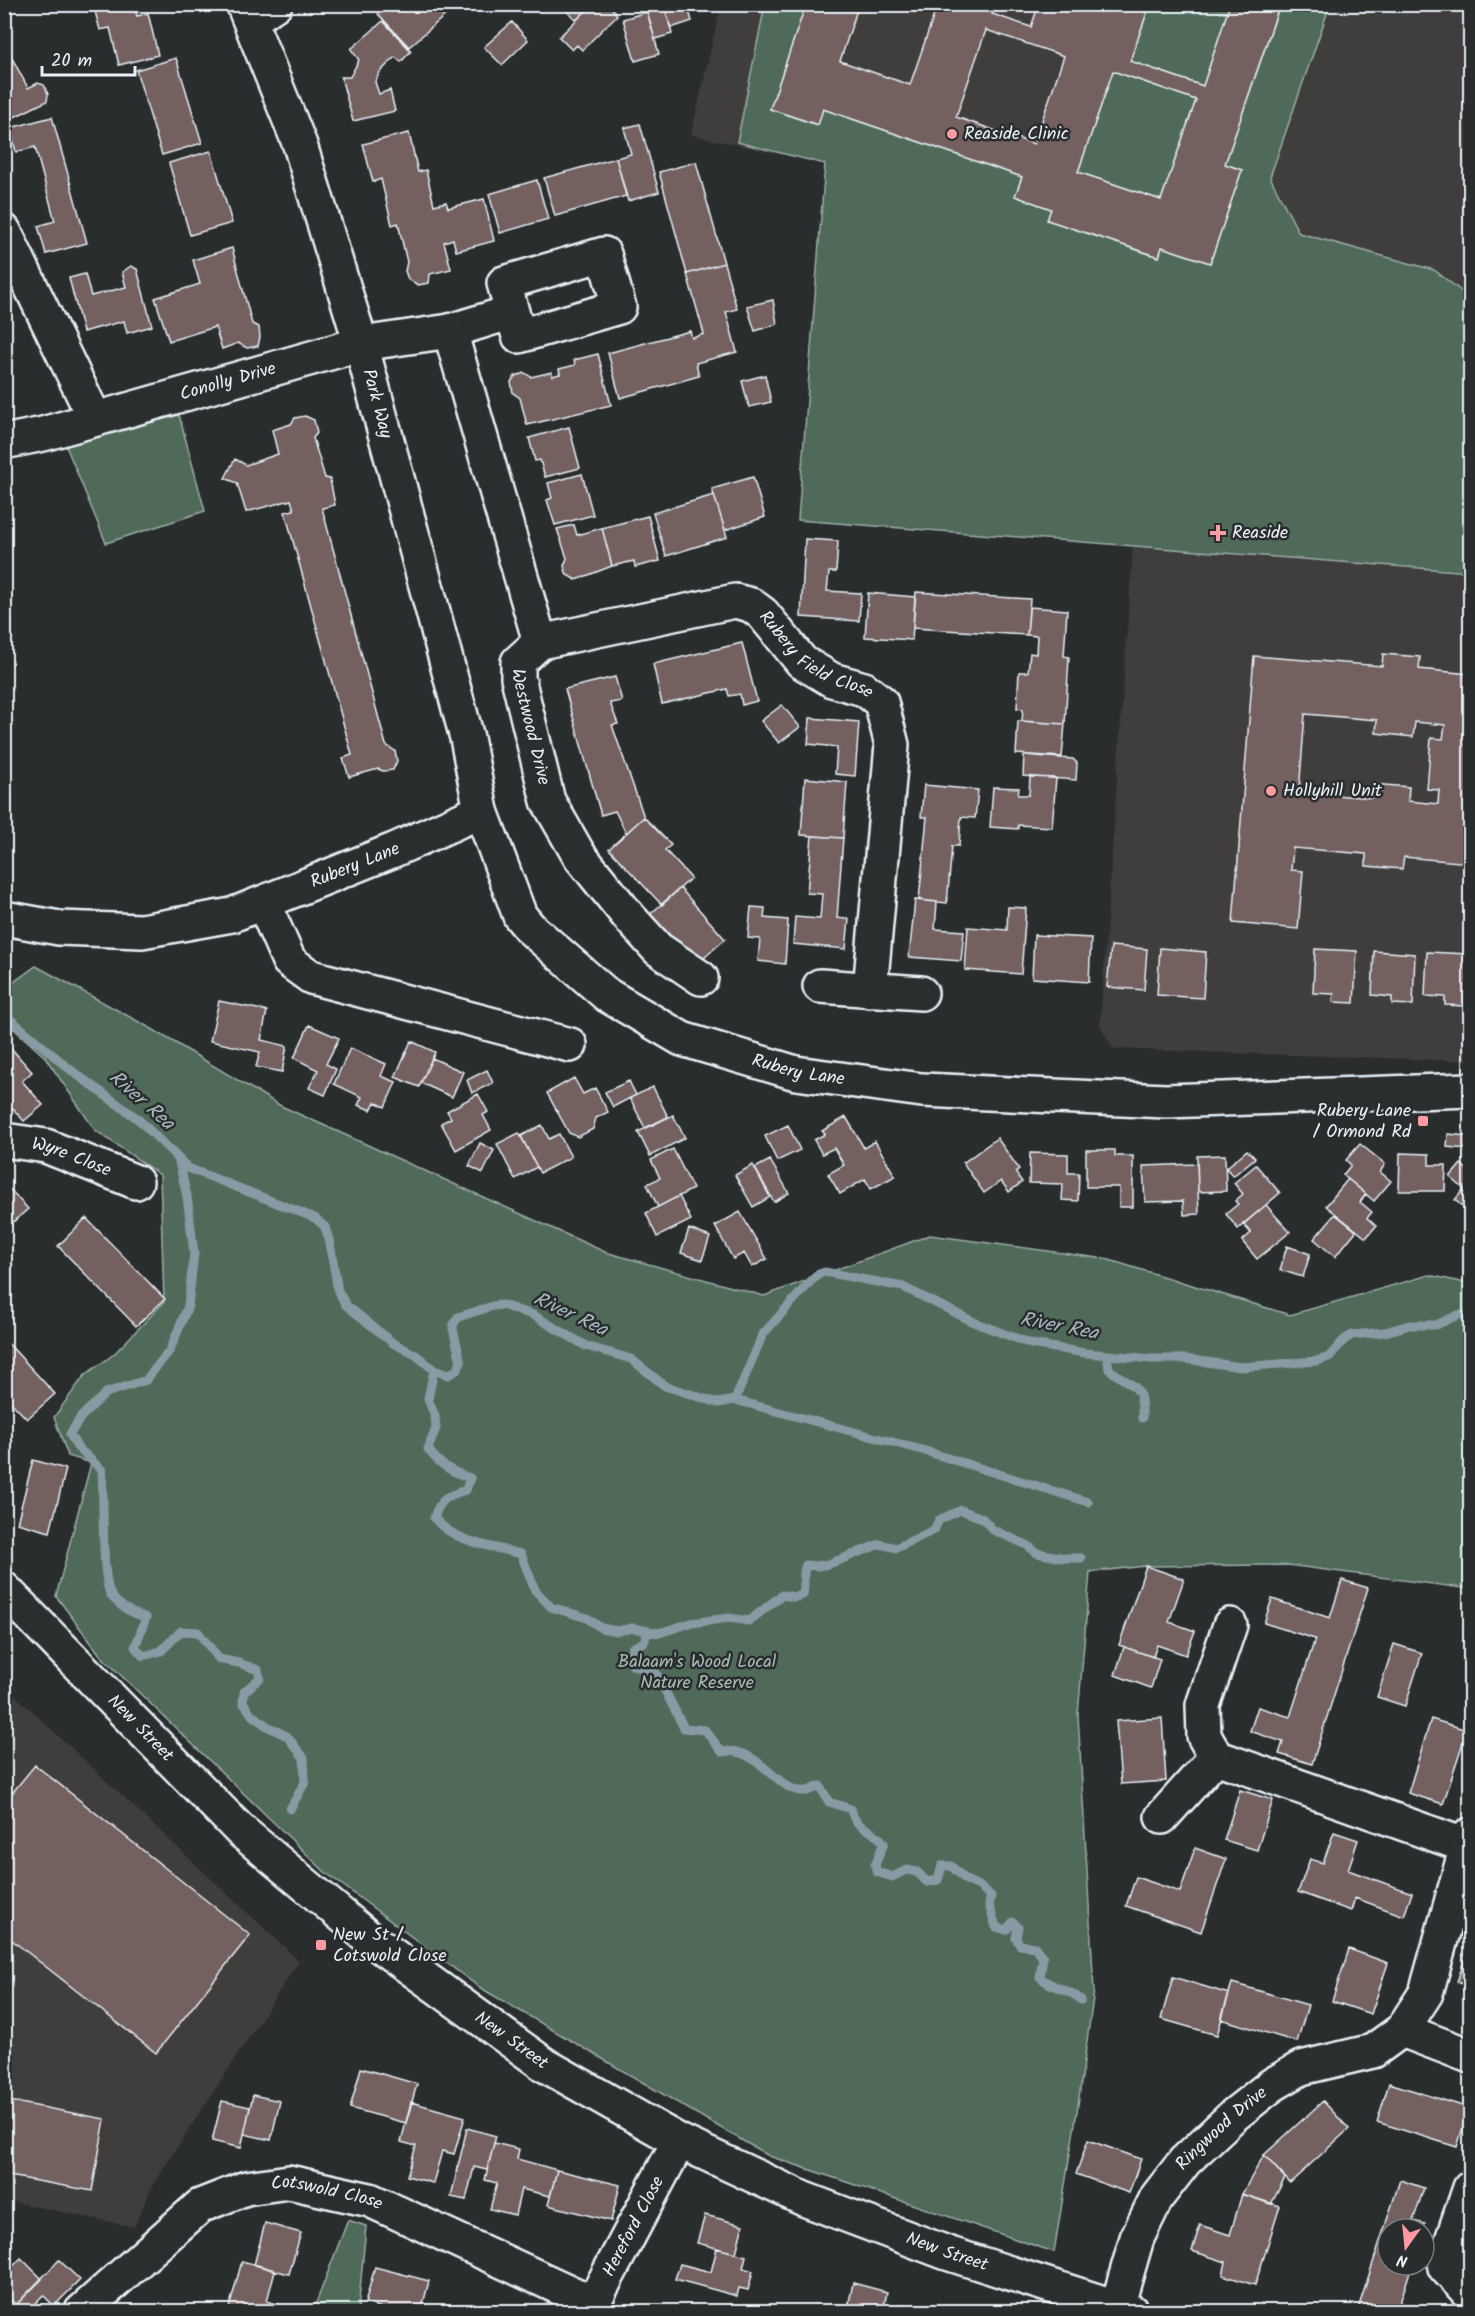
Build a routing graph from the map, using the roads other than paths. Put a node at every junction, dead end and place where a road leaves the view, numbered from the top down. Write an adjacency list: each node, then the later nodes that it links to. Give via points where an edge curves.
1 (256, 10): 5 (street, Park Way)
2 (4, 231): 6 (street)
3 (512, 312): 4 (street)
4 (450, 331): 5 (street); 8 (street, Westwood Drive)
5 (361, 344): 6 (street, Conolly Drive); 9 (street, Park Way, via 467,738)
6 (95, 419): 7 (street, Conolly Drive)
7 (5, 440)
8 (540, 642): 12 (street, Westwood Drive, via 518,662 518,678 548,801 579,855 629,917 658,949); 14 (street, Rubery Field Close, via 735,601 751,605 763,614 802,662 832,680 864,689 881,702 892,744)
9 (482, 811): 10 (street, Rubery Lane); 17 (street, Rubery Lane, via 520,916 607,995 682,1039 796,1073 922,1090 1166,1101)
10 (264, 904): 11 (street, Rubery Lane, via 232,915 142,931 59,928); 16 (street, via 289,961 311,977)
11 (4, 918)
12 (701, 978)
13 (820, 986): 14 (street)
14 (870, 990): 15 (street)
15 (921, 993)
16 (570, 1045)
17 (1470, 1090)
18 (4, 1140): 19 (street, Wyre Close, via 46,1146)
19 (136, 1182)
20 (4, 1588): 27 (street, New Street, via 240,1830 369,1938 545,2065)
21 (1230, 1625): 22 (street, via 1203,1705 1204,1736)
22 (1216, 1757): 23 (street); 24 (street, Ringwood Drive)
23 (1161, 1817)
24 (1468, 1840): 25 (street, Ringwood Drive, via 1426,1993)
25 (1402, 2030): 26 (street); 31 (street, Ringwood Drive, via 1373,2051 1301,2068 1272,2085 1185,2161 1157,2197 1137,2238)
26 (1470, 2056)
27 (679, 2141): 30 (street, Hereford Close); 31 (street, New Street, via 804,2199 947,2253)
28 (1470, 2188): 29 (street, via 1445,2267)
29 (1470, 2294)
30 (591, 2307): 32 (street, Cotswold Close, via 370,2200 289,2182 246,2188 200,2206)
31 (1125, 2309)
32 (81, 2312)

